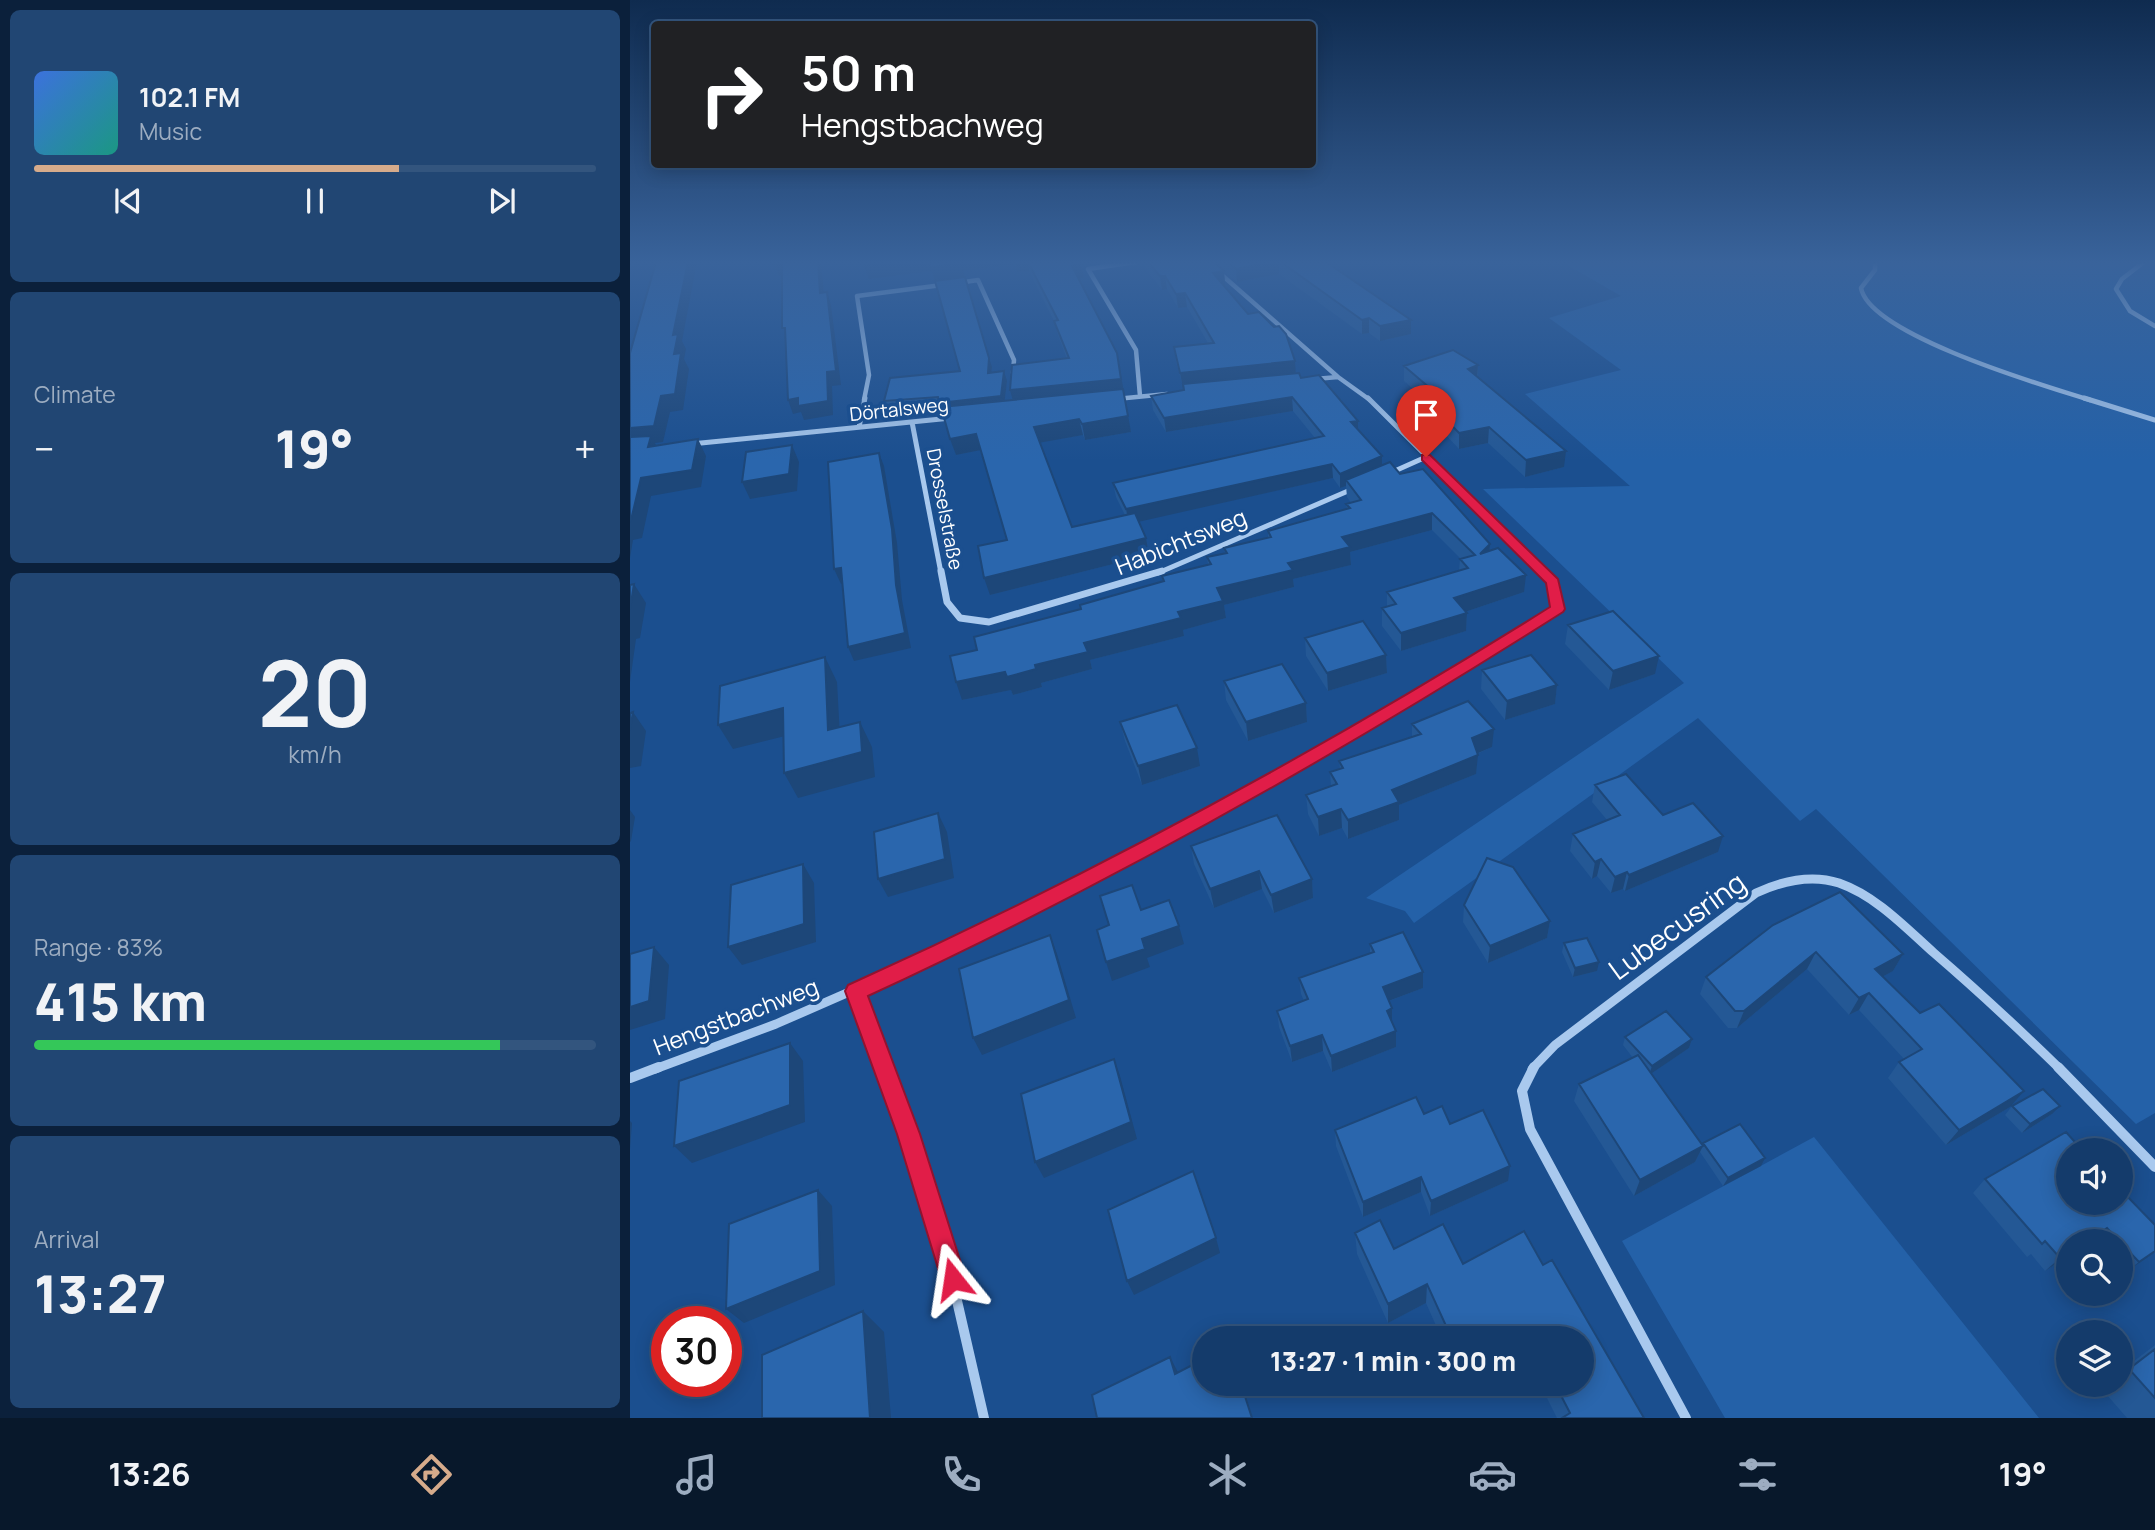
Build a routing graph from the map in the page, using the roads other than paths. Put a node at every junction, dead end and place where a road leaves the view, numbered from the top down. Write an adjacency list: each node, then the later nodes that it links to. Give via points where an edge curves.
1 (862, 328): 15 (street, via 869,375)
2 (1000, 328): 8 (street, via 1014,360)
3 (1123, 328): 10 (street, via 1136,350)
4 (1282, 328): 6 (street)
5 (1903, 328): 13 (street, via 1971,359)
6 (1338, 377): 7 (street); 17 (street, via 1363,393)
7 (1312, 379)
8 (1011, 386)
9 (1180, 393): 10 (street)
10 (1140, 396): 11 (street)
11 (1114, 400)
12 (953, 418): 14 (street, Dörtalsweg)
13 (2155, 420)
14 (912, 422): 15 (street, Dörtalsweg); 20 (street, Drosselstraße)
15 (859, 427): 16 (street, Dörtalsweg)
16 (684, 445)
17 (1426, 457): 18 (street); 21 (street, Hengstbachweg, via 1553,582 1558,609 1415,699 1263,784 960,944)
18 (1378, 478)
19 (1366, 483): 20 (street, Habichtsweg, via 1145,579 989,622 960,618)
20 (947, 602)
21 (856, 991): 22 (street, Hengstbachweg); 24 (street, via 943,1240)
22 (630, 1077)
23 (2155, 1167): 25 (street, Lubecusring, via 2000,1010 1868,898 1840,884 1807,877 1756,893 1555,1045 1522,1080 1526,1122 1537,1146)
24 (984, 1418)
25 (1686, 1418)

